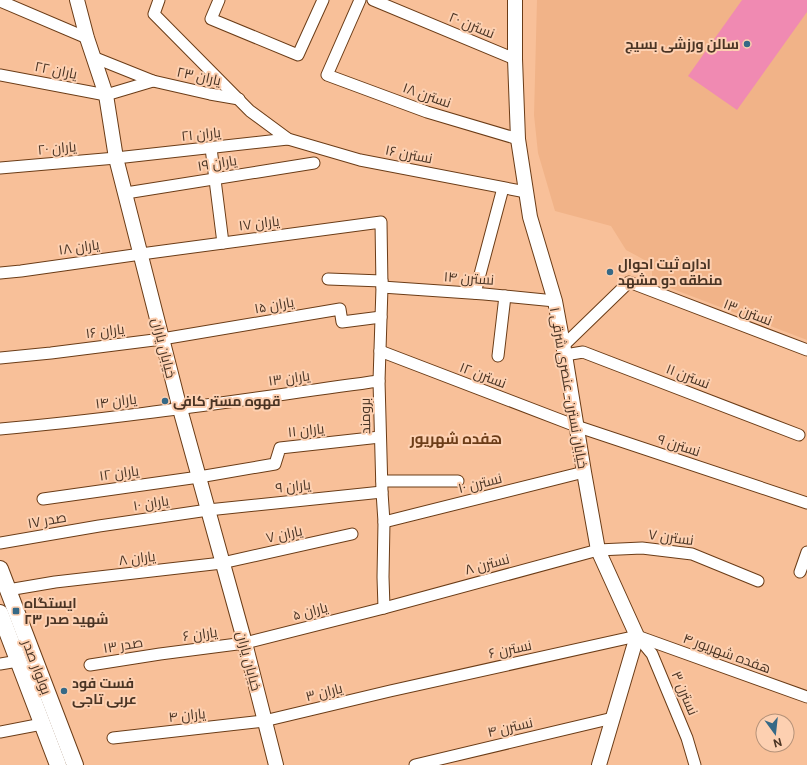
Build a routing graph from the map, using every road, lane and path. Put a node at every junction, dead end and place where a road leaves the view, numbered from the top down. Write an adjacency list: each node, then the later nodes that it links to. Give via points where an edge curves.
1 (77, 0): 9 (street, خیابان یاران)
2 (159, 0): 15 (street, via 154,14)
3 (219, 0): 4 (street, via 211,19 298,55)
4 (323, 0)
5 (360, 0): 16 (street, نسترن ۱۸, via 327,75 427,112)
6 (373, 0): 11 (street, نسترن ۲۰)
7 (515, 0): 11 (street, خیابان نسترن - عنصری شرقی ۱)
8 (0, 1): 9 (street)
9 (87, 38): 10 (street, خیابان یاران)
10 (93, 57): 13 (street, یاران ۲۳); 14 (street, خیابان یاران)
11 (515, 59): 16 (street, خیابان نسترن - عنصری شرقی ۱)
12 (0, 75): 14 (street, یاران ۲۲)
13 (153, 81): 14 (street, یاران ۲۳); 15 (street, یاران ۲۳)
14 (106, 95): 19 (street, خیابان یاران)
15 (239, 99): 17 (street, via 250,111)
16 (518, 138): 24 (street, خیابان نسترن - عنصری شرقی ۱)
17 (288, 139): 18 (street, یاران ۲۱); 23 (street, نسترن ۱۶, via 360,160)
18 (211, 148): 19 (street, یاران ۲۱); 22 (street)
19 (116, 158): 21 (street, یاران ۲۰); 25 (street, خیابان یاران)
20 (314, 164): 22 (street, یاران ۱۹)
21 (0, 168)
22 (215, 179): 25 (street, یاران ۱۹); 27 (street)
23 (503, 188): 24 (street, نسترن ۱۶); 32 (street)
24 (526, 192): 34 (street, خیابان نسترن - عنصری شرقی ۱, via 530,216)
25 (126, 193): 28 (street, خیابان یاران)
26 (381, 222): 27 (street, یاران ۱۷); 31 (street, برومند)
27 (223, 243): 28 (street, یاران ۱۷)
28 (141, 254): 29 (street, یاران ۱۸); 36 (street, خیابان یاران)
29 (0, 273)
30 (328, 279): 31 (street, نسترن ۱۴)
31 (382, 284): 32 (street, نسترن ۱۴); 35 (street, برومند)
32 (475, 293): 33 (street, نسترن ۱۴)
33 (505, 296): 34 (street, نسترن ۱۴); 40 (street)
34 (555, 301): 39 (street, خیابان نسترن - عنصری شرقی ۱)
35 (381, 317): 36 (street, یاران ۱۵, via 342,322 340,309); 38 (street, برومند)
36 (162, 339): 41 (street, یاران ۱۶); 43 (street, خیابان یاران)
37 (807, 350): 39 (street, نسترن ۱۳, via 629,282)
38 (380, 351): 42 (street, برومند); 44 (street, نسترن ۱۲)
39 (564, 351): 44 (street, خیابان نسترن - عنصری شرقی ۱); 46 (street, نسترن ۱۱, via 583,352)
40 (498, 356)
41 (0, 358)
42 (379, 381): 43 (street, یاران ۱۳); 47 (street, برومند)
43 (180, 409): 45 (street, یاران ۱۴); 49 (street, خیابان یاران)
44 (576, 426): 48 (street, خیابان نسترن - عنصری شرقی ۱); 53 (street, نسترن ۹)
45 (0, 429)
46 (799, 435)
47 (380, 438): 49 (street, یاران ۱۱, via 280,448 275,464); 51 (street, برومند)
48 (584, 472): 55 (street, نسترن ۱۰); 59 (street, خیابان نسترن - عنصری شرقی ۱)
49 (199, 477): 52 (street, یاران ۱۲); 54 (street, خیابان یاران)
50 (458, 481): 51 (street, یاران ۹)
51 (382, 487): 54 (street, یاران ۹); 55 (street, برومند)
52 (43, 499)
53 (807, 503)
54 (208, 510): 56 (street, یاران ۱۰); 61 (street, خیابان یاران)
55 (384, 522): 66 (street, برومند)
56 (99, 526): 58 (street, صدر ۱۷)
57 (352, 534): 61 (street, یاران ۷)
58 (0, 543)
59 (598, 550): 64 (street, نسترن ۷, via 642,548 692,554); 66 (street, نسترن ۸); 69 (street, خیابان نسترن - عنصری شرقی ۱)
60 (807, 552): 63 (street)
61 (222, 563): 65 (street, یاران ۸, via 55,582); 70 (street, خیابان یاران)
62 (0, 569): 65 (main road, بولوار صدر)
63 (800, 572)
64 (758, 581)
65 (8, 590): 86 (main road, بولوار صدر)
66 (384, 608): 70 (street, یاران ۵)
67 (0, 613): 68 (main road, بولوار صدر)
68 (4, 634): 74 (main road, بولوار صدر)
69 (637, 636): 71 (street, هفده شهریور ۴); 73 (street, نسترن ۳); 77 (street, نسترن ۶); 79 (street)
70 (245, 643): 72 (street, یاران ۶); 80 (street, خیابان یاران)
71 (660, 644): 73 (street, via 652,645); 78 (street, هفده شهریور ۴)
72 (160, 654): 76 (street, صدر ۱۳)
73 (652, 654): 90 (street, نسترن ۳, via 687,738)
74 (18, 661): 75 (street); 81 (main road, بولوار صدر)
75 (0, 664)
76 (90, 666)
77 (390, 691): 80 (street, یاران ۳)
78 (807, 697)
79 (613, 718): 84 (street, نسترن ۴); 89 (street)
80 (264, 722): 83 (street, یاران ۴); 87 (street, خیابان یاران)
81 (42, 724): 82 (street); 85 (main road, بولوار صدر)
82 (0, 732)
83 (113, 738)
84 (454, 760): 88 (street, نسترن ۴)
85 (58, 765)
86 (74, 765)
87 (276, 765)
88 (415, 765)
89 (599, 765)
90 (695, 765)

